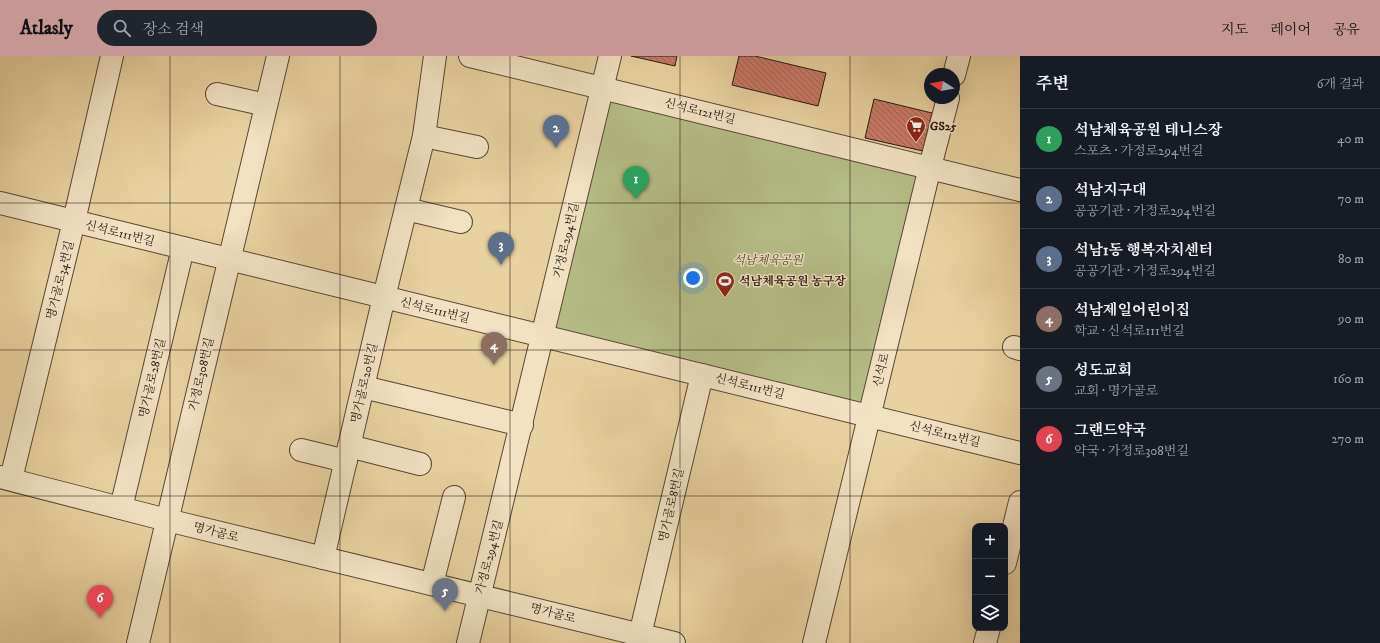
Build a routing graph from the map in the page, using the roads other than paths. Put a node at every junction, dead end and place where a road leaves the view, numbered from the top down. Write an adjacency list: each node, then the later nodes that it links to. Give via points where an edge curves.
1 (112, 56): 18 (street, 명가골로34번길)
2 (278, 56): 11 (street, 가정로308번길)
3 (435, 56): 12 (street, 명가골로20번길)
4 (470, 56): 8 (street, 신석로121번길)
5 (610, 56): 8 (street, 가정로294번길)
6 (959, 56): 7 (street)
7 (956, 68)
8 (602, 88): 14 (street, 신석로121번길); 23 (street, 가정로294번길)
9 (217, 94): 11 (street)
10 (946, 104): 14 (street, 신석로)
11 (266, 105): 21 (street, 가정로308번길)
12 (424, 136): 13 (street); 17 (street, 명가골로20번길)
13 (477, 147)
14 (930, 167): 15 (street, 신석로121번길); 26 (street, 신석로)
15 (1020, 190)
16 (0, 203): 18 (street, 신석로111번길)
17 (406, 209): 19 (street); 22 (street, 명가골로20번길)
18 (74, 221): 20 (street, 신석로111번길); 32 (street, 명가골로34번길)
19 (461, 222)
20 (183, 248): 21 (street, 신석로111번길); 35 (street, 명가골로28번길)
21 (228, 259): 22 (street, 신석로111번길); 36 (street, 가정로308번길)
22 (384, 297): 23 (street, 신석로111번길); 25 (street, 명가골로20번길)
23 (543, 336): 24 (street, 신석로111번길); 27 (street, 가정로294번길)
24 (702, 375): 26 (street, 신석로111번길); 42 (street, 명가골로8번길)
25 (363, 387): 27 (street); 30 (street, 명가골로20번길)
26 (870, 416): 29 (street, 신석로112번길); 46 (street, 신석로)
27 (522, 425): 40 (street, 가정로294번길)
28 (301, 450): 30 (street)
29 (1020, 453)
30 (347, 454): 31 (street); 37 (street, 명가골로20번길)
31 (420, 464)
32 (5, 478): 35 (street, 명가골로)
33 (454, 497): 39 (street)
34 (1020, 502): 38 (street)
35 (121, 508): 36 (street, 명가골로)
36 (167, 520): 37 (street, 명가골로); 43 (street, 가정로308번길)
37 (323, 558): 39 (street, 명가골로)
38 (1006, 559)
39 (432, 584): 40 (street, 명가골로)
40 (479, 595): 42 (street, 명가골로); 44 (street, 가정로294번길)
41 (988, 631): 47 (street)
42 (640, 635): 45 (street, 명가골로)
43 (138, 643)
44 (468, 643)
45 (674, 643)
46 (814, 643)
47 (985, 643)

